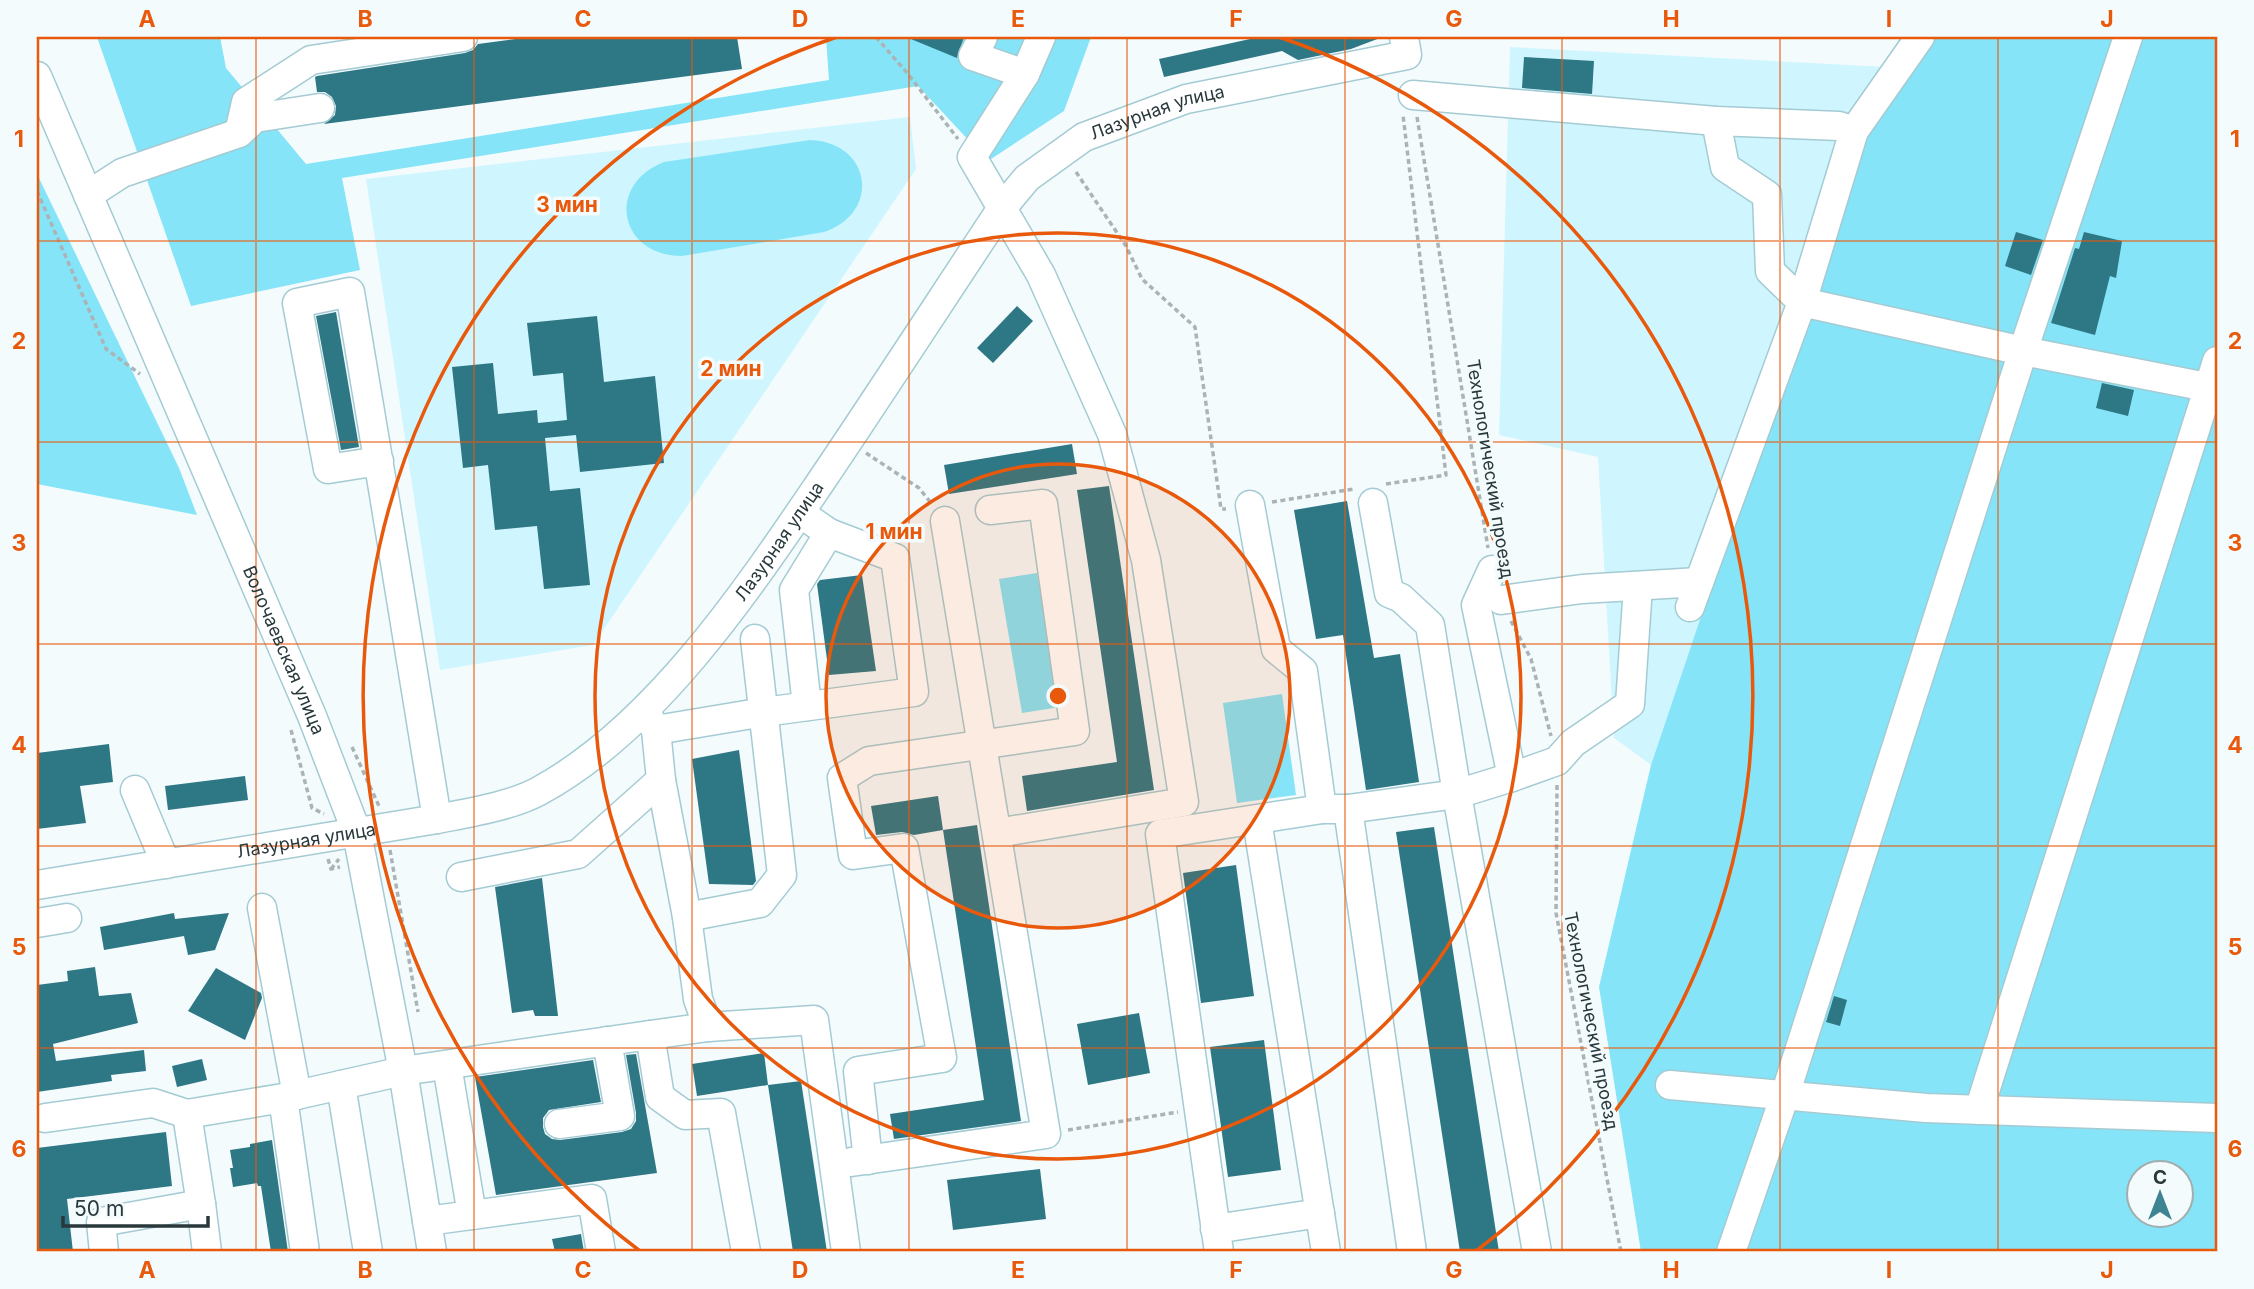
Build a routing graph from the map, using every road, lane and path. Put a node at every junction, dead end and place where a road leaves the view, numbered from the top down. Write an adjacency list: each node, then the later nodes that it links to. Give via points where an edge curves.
1 (463, 37): 14 (street, via 311,60 246,102)
2 (876, 37): 15 (path)
3 (983, 37): 8 (street, via 973,56)
4 (1041, 37): 8 (street)
5 (1404, 37): 19 (street, Лазурная улица, via 1407,55 1186,99 1084,137 1027,178)
6 (1920, 37): 13 (street)
7 (2128, 37): 21 (street)
8 (1025, 74): 15 (street)
9 (37, 76): 18 (street, Волочаевская улица)
10 (1408, 103): 12 (street); 27 (path, via 1446,474); 33 (path, Технологический проезд)
11 (320, 108): 14 (street, via 255,118)
12 (1716, 121): 13 (street, via 1839,126); 20 (street, via 1725,167 1767,195 1770,271)
13 (1854, 131): 20 (street)
14 (239, 133): 18 (street, via 122,173)
15 (972, 157): 19 (street)
16 (1073, 166): 28 (path, via 1126,246 1142,279 1195,327 1221,509)
17 (37, 191): 23 (path, via 106,349)
18 (88, 195): 49 (street, Волочаевская улица, via 312,716)
19 (1002, 208): 25 (street, Лазурная улица); 50 (street, via 1041,275 1112,434 1146,560 1184,802)
20 (1802, 302): 21 (street); 34 (street, via 1695,595)
21 (2023, 351): 24 (street); 65 (street)
22 (2217, 361): 24 (street)
23 (145, 378)
24 (2213, 388): 68 (street)
25 (848, 442): 30 (street, Лазурная улица); 31 (path, via 919,488)
26 (379, 461): 26 (street, via 328,469 297,303 349,292); 47 (street)
27 (1369, 492): 28 (path); 45 (street, via 1389,593 1430,625)
28 (1250, 505): 46 (street, via 1276,649 1303,671)
29 (990, 510): 40 (street, via 1043,504 1075,731)
30 (800, 513): 32 (street); 39 (street, Лазурная улица)
31 (944, 521): 40 (street)
32 (829, 533): 37 (street, via 794,590); 37 (street, via 895,558 914,692)
33 (1492, 570): 42 (street, via 1476,605)
34 (1638, 586): 35 (street); 41 (street, via 1630,704 1573,743)
35 (1501, 600): 41 (path, Технологический проезд, via 1531,659)
36 (755, 639): 38 (street)
37 (807, 706): 38 (street)
38 (764, 712): 39 (street); 55 (street, via 782,875 760,903)
39 (650, 720): 43 (street); 47 (street, Лазурная улица, via 536,793)
40 (980, 746): 50 (street); 74 (street, via 869,761 842,778 853,855 904,848 942,1058 858,1071)
41 (1557, 761): 42 (street); 92 (path, Технологический проезд, via 1556,913)
42 (1512, 777): 45 (street)
43 (661, 779): 52 (street, via 578,854); 55 (street)
44 (135, 790): 51 (street)
45 (1457, 794): 46 (street); 91 (street)
46 (1335, 809): 48 (street); 90 (street)
47 (437, 819): 49 (street, Лазурная улица)
48 (1257, 820): 67 (street, via 1160,834); 77 (street)
49 (357, 833): 51 (street, Лазурная улица); 62 (street, Волочаевская улица)
50 (997, 833): 73 (street)
51 (166, 864): 53 (street, Лазурная улица)
52 (461, 877)
53 (37, 885)
54 (262, 908): 66 (street)
55 (687, 917): 58 (street, via 698,999)
56 (67, 918): 57 (street)
57 (37, 923)
58 (708, 1027): 59 (street); 75 (street, via 814,1020)
59 (650, 1035): 60 (street); 87 (street, via 660,1097 685,1115 721,1112)
60 (607, 1041): 61 (street); 72 (street, via 620,1116)
61 (447, 1065): 62 (street); 78 (street)
62 (402, 1071): 63 (street); 79 (street, Волочаевская улица)
63 (341, 1086): 66 (street); 84 (street)
64 (1670, 1086): 65 (street)
65 (1785, 1096): 68 (street); 93 (street)
66 (290, 1097): 69 (street); 83 (street)
67 (1198, 1109): 73 (path); 80 (street)
68 (1979, 1110): 71 (street)
69 (187, 1114): 70 (street, via 153,1102); 76 (street)
70 (45, 1118)
71 (2217, 1118)
72 (559, 1124)
73 (1046, 1134): 74 (street)
74 (868, 1160): 75 (street)
75 (834, 1165): 88 (street)
76 (201, 1204): 81 (street, via 101,1222); 82 (street)
77 (1320, 1213): 80 (street); 89 (street)
78 (472, 1215): 79 (street); 86 (street, via 592,1199)
79 (427, 1221): 85 (street, Волочаевская улица)
80 (1217, 1241)
81 (104, 1252)
82 (207, 1252)
83 (305, 1252)
84 (368, 1252)
85 (432, 1252)
86 (601, 1252)
87 (746, 1252)
88 (846, 1252)
89 (1326, 1252)
90 (1412, 1252)
91 (1537, 1252)
92 (1621, 1252)
93 (1731, 1252)

